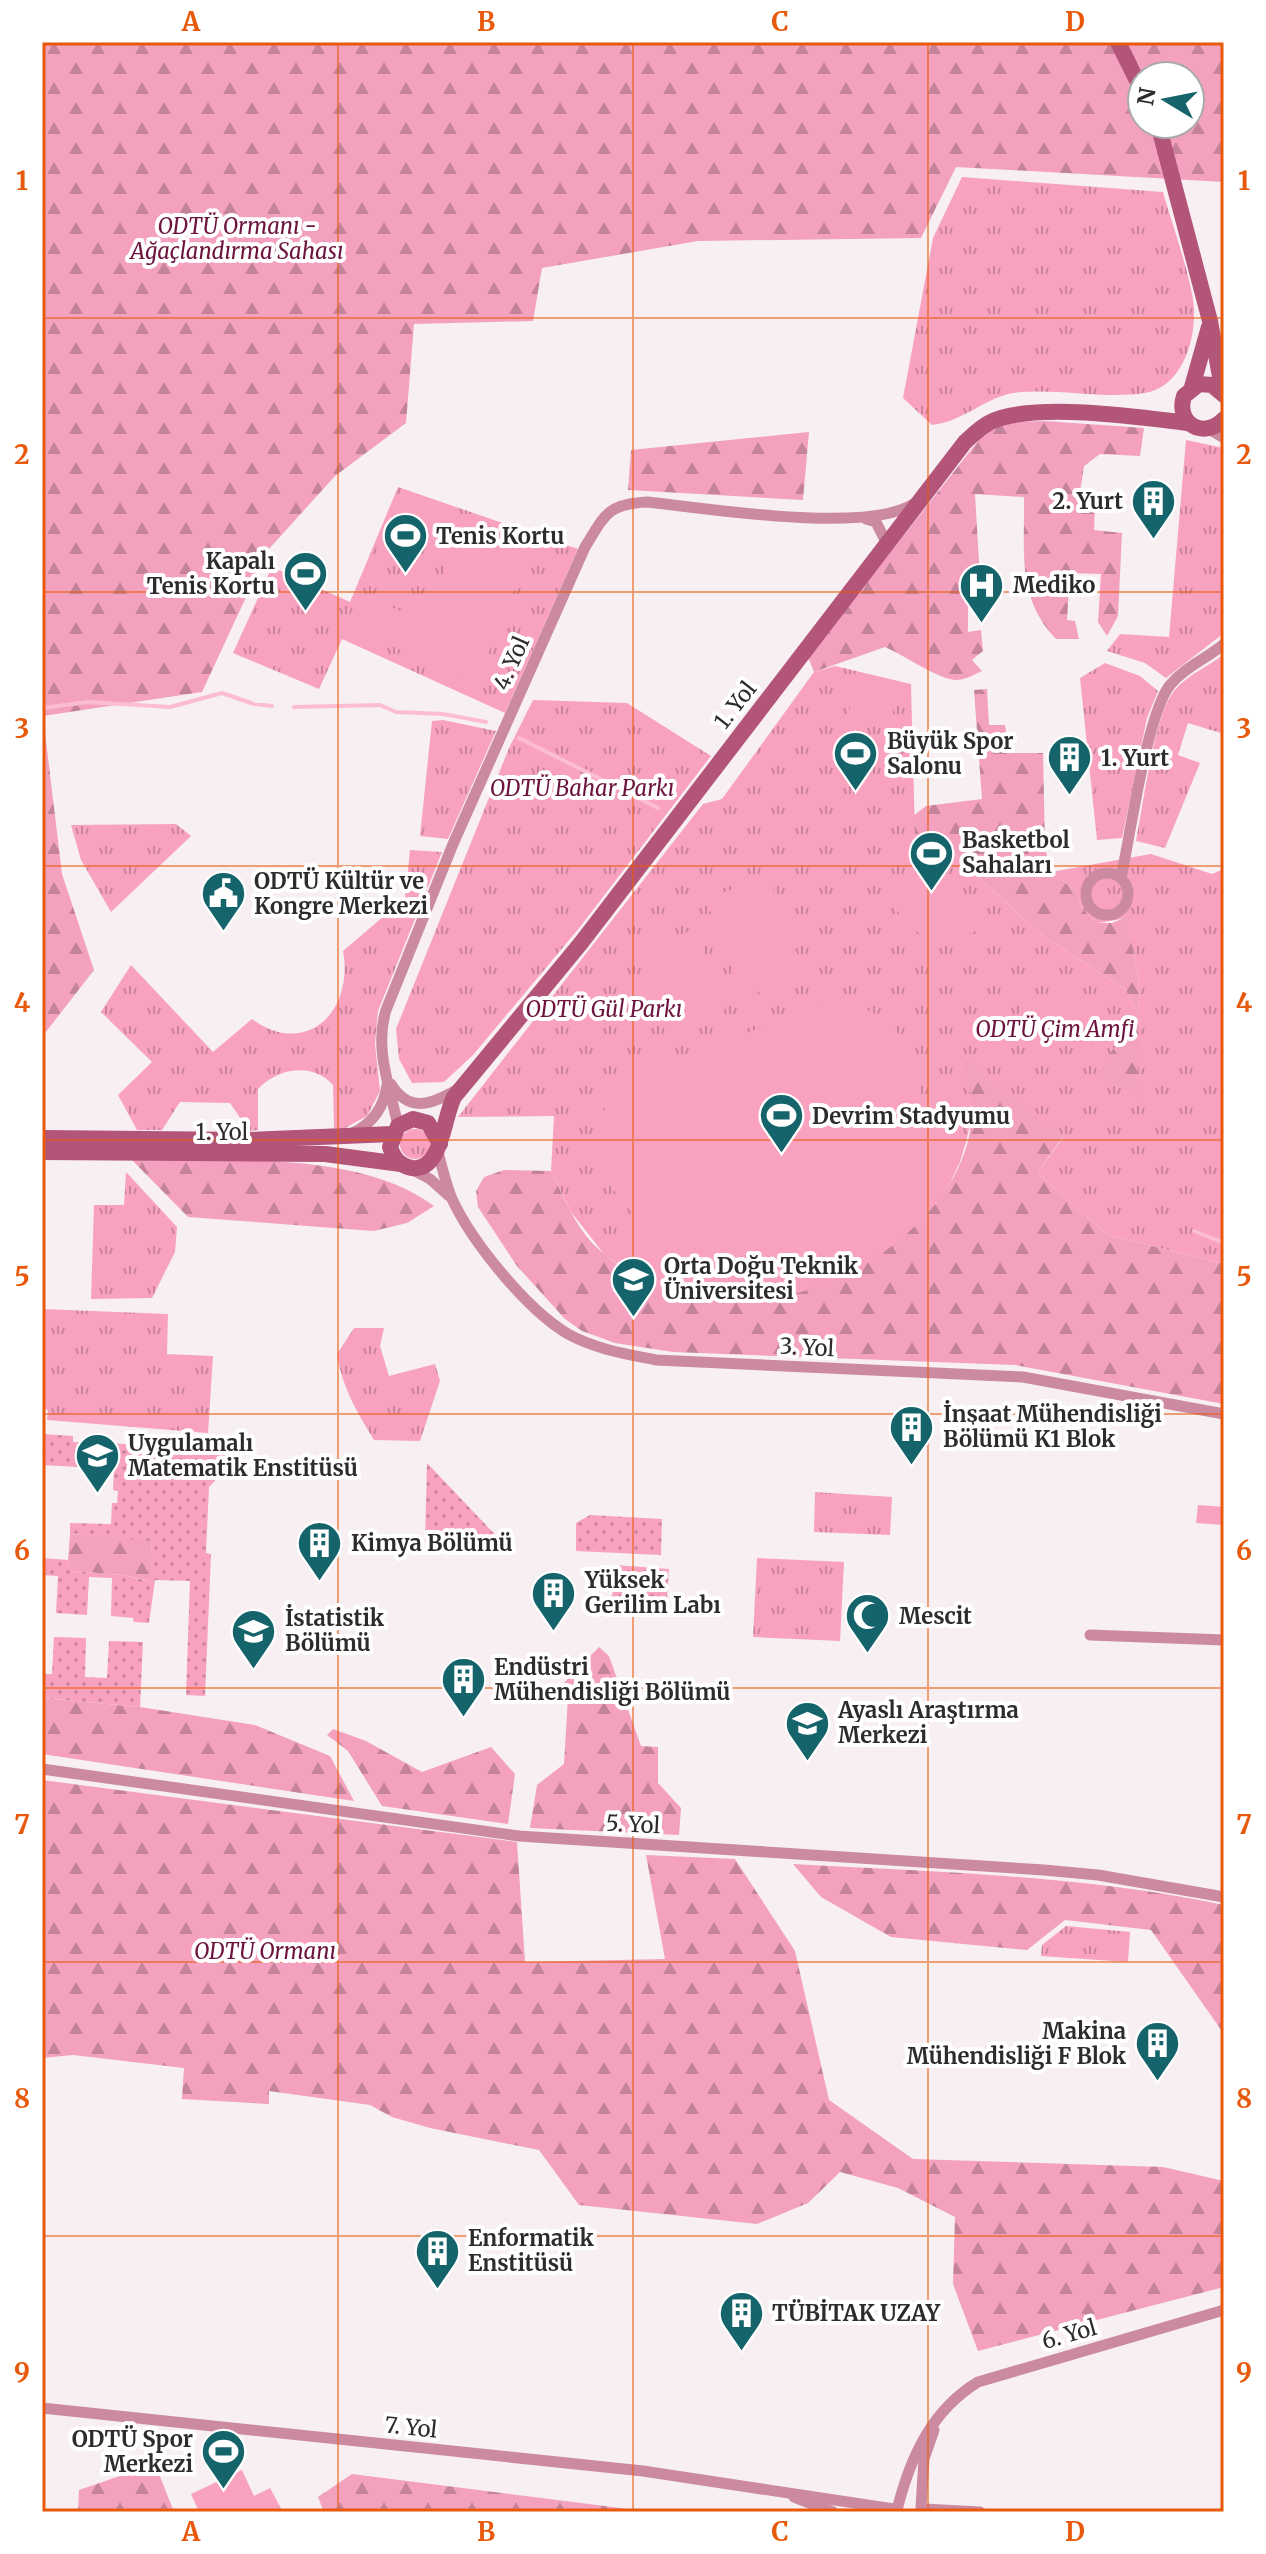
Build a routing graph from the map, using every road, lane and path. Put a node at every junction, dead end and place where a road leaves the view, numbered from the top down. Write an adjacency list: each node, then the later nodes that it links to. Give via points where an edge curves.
1 (1118, 42): 2 (street)
2 (1127, 60)
3 (1162, 140): 4 (street)
4 (1210, 321): 5 (street); 6 (street)
5 (1187, 394): 6 (street, via 1212,385); 7 (street); 8 (street)
6 (1223, 394)
7 (1139, 417): 8 (street, 1. Yol); 10 (street, 1. Yol, via 999,418 965,442)
8 (1188, 423): 9 (street, 1. Yol)
9 (1221, 425)
10 (928, 494): 11 (street, 4. Yol, via 905,510); 12 (street, 1. Yol)
11 (862, 517): 12 (street, via 876,522); 15 (street, 4. Yol, via 647,502 608,510 572,576 394,989 380,1035)
12 (888, 546): 16 (street, 1. Yol, via 581,943)
13 (1224, 644): 14 (street, via 1182,671 1167,689 1154,723)
14 (1121, 878)
15 (388, 1076): 16 (street, via 401,1098 414,1104 437,1101); 17 (street, 4. Yol); 19 (street, 4. Yol, via 374,1119)
16 (464, 1085): 21 (street, 1. Yol, via 449,1107)
17 (395, 1130): 19 (street, 1. Yol); 21 (street, via 421,1120 434,1129); 23 (street, via 392,1154)
18 (42, 1138): 20 (street, 1. Yol)
19 (341, 1138): 20 (street, 1. Yol)
20 (99, 1146): 22 (street, 1. Yol); 23 (street, 1. Yol, via 325,1154)
21 (439, 1148): 23 (street, via 428,1165); 24 (street, 3. Yol)
22 (42, 1152)
23 (405, 1166): 24 (street, 3. Yol)
24 (452, 1199): 25 (street, 3. Yol, via 482,1245 541,1313 568,1334 614,1352 656,1360 1023,1377)
25 (1224, 1414)
26 (1090, 1635): 27 (street)
27 (1224, 1640)
28 (42, 1769): 29 (street, 5. Yol, via 519,1836 1044,1870)
29 (1224, 1897)
30 (1224, 2310): 32 (street, 6. Yol, via 978,2382 954,2398)
31 (42, 2408): 33 (street, 7. Yol)
32 (939, 2418): 34 (street, 6. Yol, via 922,2440); 35 (street, 6. Yol, via 924,2459)
33 (775, 2489): 34 (street, 7. Yol); 36 (street, 7. Yol)
34 (895, 2509): 35 (street, 7. Yol, via 910,2504)
35 (924, 2509): 37 (street, 7. Yol)
36 (833, 2512)
37 (980, 2512)

